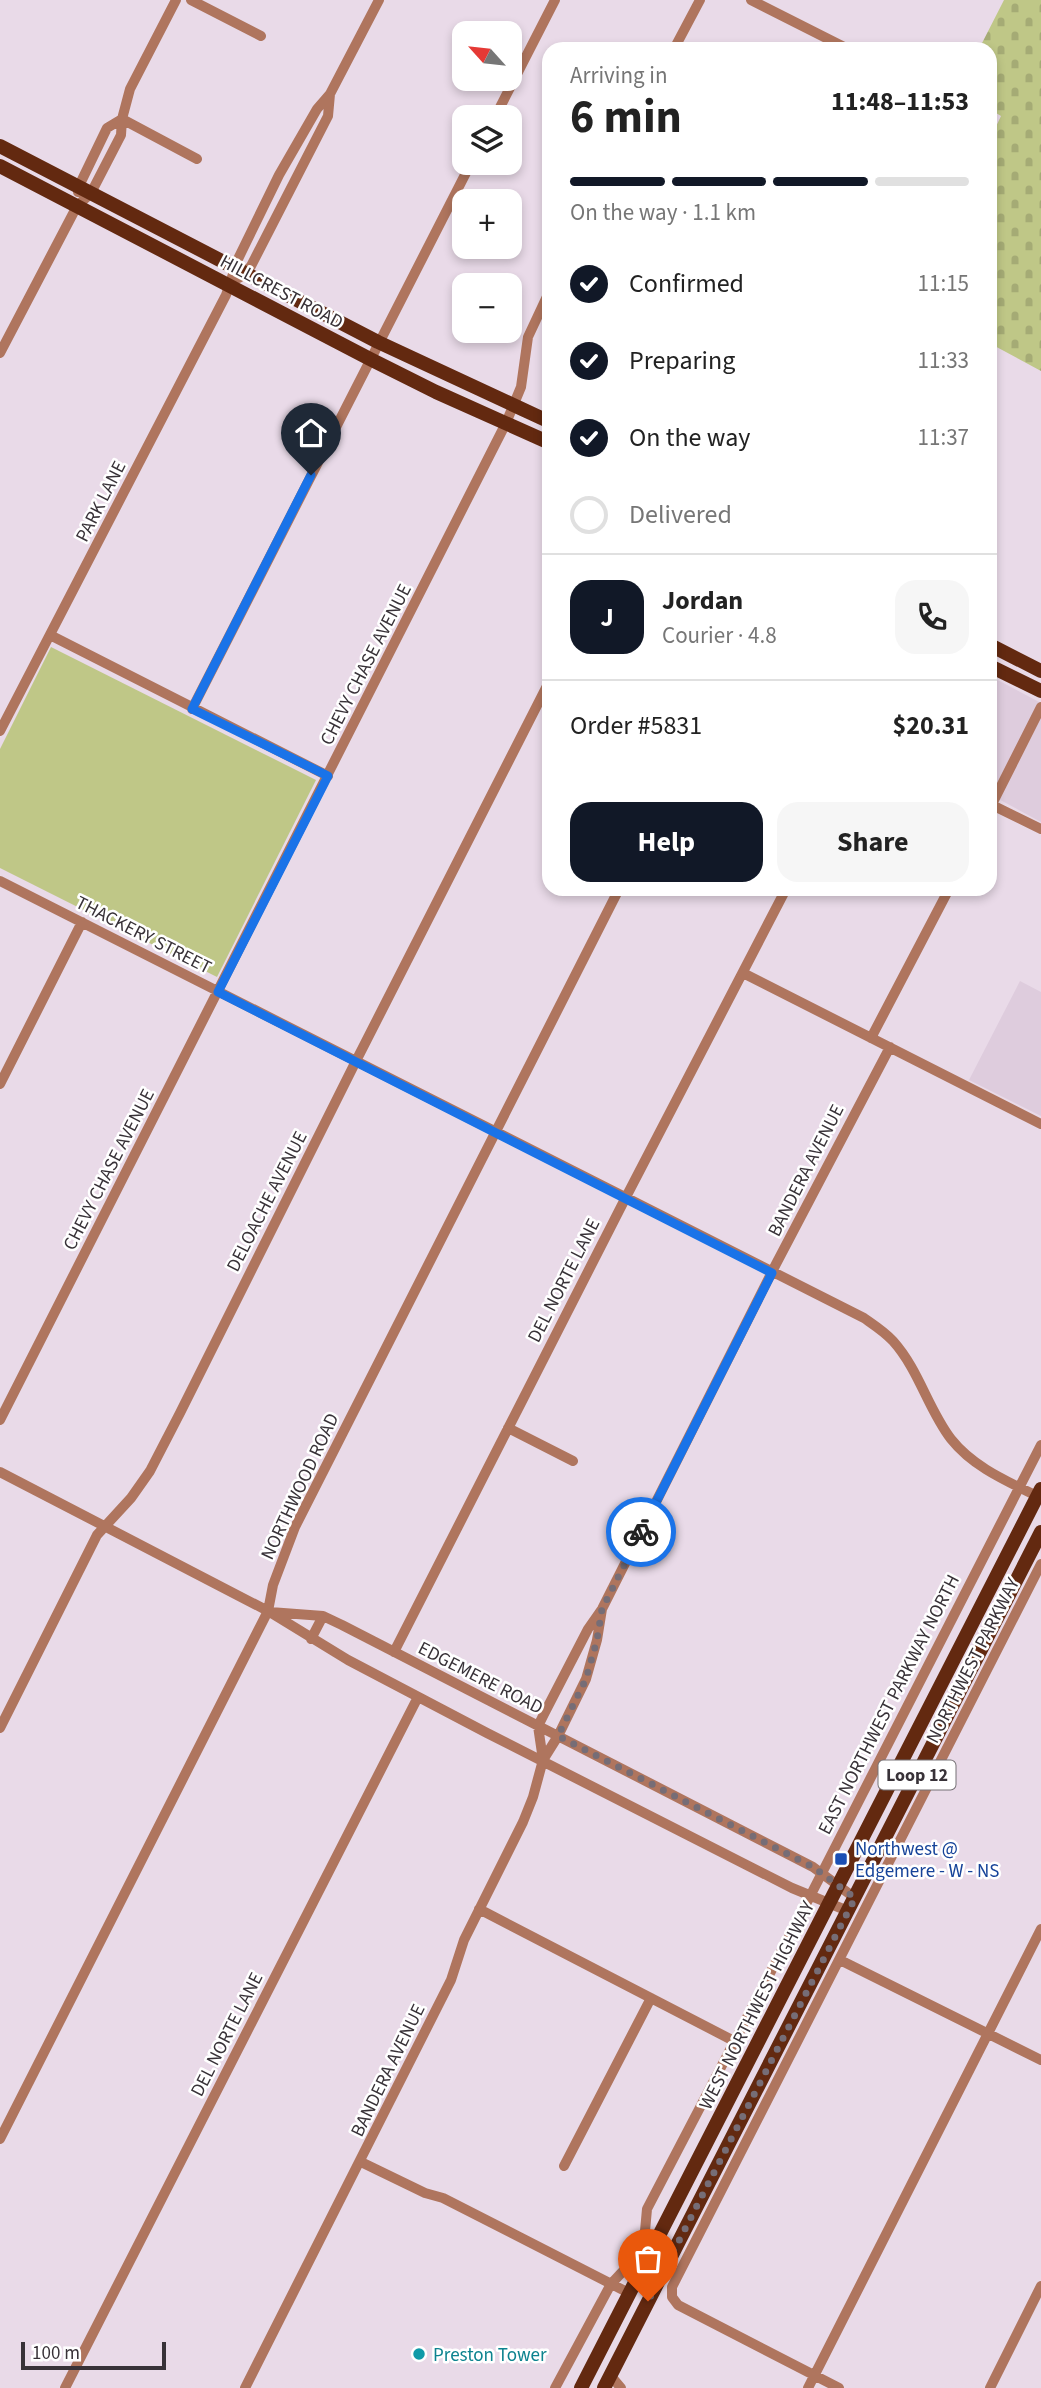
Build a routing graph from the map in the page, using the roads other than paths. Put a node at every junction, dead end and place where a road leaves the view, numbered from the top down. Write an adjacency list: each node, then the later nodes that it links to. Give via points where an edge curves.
1 (176, 0): 13 (street, via 130,89)
2 (191, 0): 7 (street)
3 (379, 0): 20 (street, PARK LANE, via 330,94 279,175 238,258)
4 (555, 0): 12 (street)
5 (699, 0): 9 (street)
6 (751, 0): 8 (street)
7 (261, 36)
8 (823, 37): 10 (street); 11 (street)
9 (678, 42)
10 (820, 42)
11 (833, 42)
12 (501, 105)
13 (122, 119): 15 (street); 18 (street, via 121,135)
14 (0, 146): 18 (main road, HILLCREST ROAD)
15 (197, 159)
16 (0, 166): 19 (main road, HILLCREST ROAD)
17 (465, 175): 23 (street)
18 (85, 189): 19 (street); 20 (main road, HILLCREST ROAD)
19 (76, 206): 21 (main road, HILLCREST ROAD); 24 (street)
20 (240, 270): 21 (street, PARK LANE); 23 (main road, HILLCREST ROAD)
21 (231, 286): 25 (main road, HILLCREST ROAD); 30 (street, PARK LANE)
22 (542, 307): 26 (street, CHEVY CHASE AVENUE, via 528,337 523,380)
23 (379, 342): 25 (street); 26 (main road, HILLCREST ROAD)
24 (0, 353)
25 (370, 359): 28 (main road, HILLCREST ROAD); 37 (street)
26 (514, 406): 27 (main road, HILLCREST ROAD); 28 (street, CHEVY CHASE AVENUE)
27 (542, 418)
28 (506, 423): 29 (main road, HILLCREST ROAD); 39 (street, CHEVY CHASE AVENUE)
29 (542, 439)
30 (50, 635): 37 (street); 38 (street, PARK LANE)
31 (997, 649): 33 (main road)
32 (997, 669): 34 (main road)
33 (1041, 671)
34 (1041, 691)
35 (542, 696): 52 (street, DELOACHE AVENUE)
36 (1041, 707): 40 (street)
37 (192, 709): 39 (street)
38 (0, 731)
39 (328, 776): 49 (street, CHEVY CHASE AVENUE)
40 (997, 794)
41 (997, 809): 42 (street)
42 (1041, 830)
43 (0, 881): 47 (street, THACKERY STREET)
44 (615, 896): 55 (street, NORTHWOOD ROAD)
45 (782, 896): 48 (street, DEL NORTE LANE)
46 (945, 896): 50 (street)
47 (82, 922): 49 (street, THACKERY STREET); 53 (street)
48 (743, 973): 50 (street); 56 (street, DEL NORTE LANE)
49 (218, 992): 52 (street, THACKERY STREET); 58 (street, CHEVY CHASE AVENUE)
50 (872, 1038): 51 (street)
51 (890, 1047): 54 (street); 57 (street, BANDERA AVENUE)
52 (356, 1061): 55 (street, THACKERY STREET); 65 (street, DELOACHE AVENUE, via 150,1471)
53 (0, 1084)
54 (1041, 1124)
55 (495, 1133): 56 (street, THACKERY STREET); 69 (street, NORTHWOOD ROAD, via 295,1527)
56 (625, 1199): 57 (street, THACKERY STREET); 59 (street, DEL NORTE LANE)
57 (772, 1273): 63 (street, THACKERY STREET, via 864,1318 893,1341 964,1454); 68 (street, BANDERA AVENUE)
58 (0, 1420)
59 (508, 1428): 61 (street); 72 (street, DEL NORTE LANE)
60 (1041, 1445): 63 (street, EAST NORTHWEST PARKWAY NORTH)
61 (573, 1461)
62 (0, 1472): 65 (street, EDGEMERE ROAD)
63 (1019, 1488): 64 (street, THACKERY STREET); 78 (street, EAST NORTHWEST PARKWAY NORTH)
64 (1040, 1495): 79 (main road, WEST NORTHWEST HIGHWAY / Loop 12)
65 (105, 1528): 69 (street, EDGEMERE ROAD); 75 (street, DELOACHE AVENUE, via 97,1535)
66 (1041, 1532): 81 (main road, WEST NORTHWEST HIGHWAY / Loop 12)
67 (1041, 1564): 85 (street, NORTHWEST PARKWAY)
68 (602, 1609): 74 (street, BANDERA AVENUE, via 587,1629); 76 (street, BANDERA AVENUE, via 586,1679)
69 (268, 1611): 70 (street, EDGEMERE ROAD); 71 (street, EDGEMERE ROAD); 90 (street, NORTHWOOD ROAD)
70 (323, 1616): 71 (street); 72 (street, EDGEMERE ROAD)
71 (311, 1639): 73 (street, EDGEMERE ROAD)
72 (394, 1652): 74 (street, EDGEMERE ROAD)
73 (418, 1697): 77 (street, EDGEMERE ROAD); 98 (street, DEL NORTE LANE)
74 (538, 1726): 76 (street, EDGEMERE ROAD); 77 (street, BANDERA AVENUE)
75 (0, 1728)
76 (558, 1736): 77 (street, BANDERA AVENUE); 78 (street, EDGEMERE ROAD)
77 (542, 1760): 80 (street, EDGEMERE ROAD); 83 (street, BANDERA AVENUE, via 523,1822)
78 (822, 1873): 79 (street, EDGEMERE ROAD); 80 (street, EAST NORTHWEST PARKWAY NORTH)
79 (839, 1885): 81 (street, EDGEMERE ROAD); 82 (main road, WEST NORTHWEST HIGHWAY / Loop 12)
80 (810, 1897): 82 (street, EDGEMERE ROAD); 88 (street, EAST NORTHWEST PARKWAY NORTH)
81 (851, 1904): 82 (street, EDGEMERE ROAD); 97 (main road, WEST NORTHWEST HIGHWAY / Loop 12)
82 (829, 1905): 95 (main road, WEST NORTHWEST HIGHWAY / Loop 12)
83 (479, 1909): 86 (street); 91 (street, BANDERA AVENUE, via 451,1980)
84 (1041, 1929): 87 (street)
85 (840, 1960): 87 (street); 96 (street, NORTHWEST PARKWAY, via 672,2287 678,2305)
86 (651, 1998): 88 (street); 92 (street)
87 (988, 2034): 89 (street); 96 (street)
88 (734, 2041): 93 (street, EAST NORTHWEST PARKWAY NORTH, via 647,2209 645,2231 626,2268)
89 (1041, 2060)
90 (0, 2139)
91 (361, 2162): 93 (street, via 443,2198); 99 (street, BANDERA AVENUE)
92 (564, 2166)
93 (611, 2284): 95 (street); 100 (street, EAST NORTHWEST PARKWAY NORTH)
94 (1041, 2286): 106 (street)
95 (629, 2295): 101 (main road, WEST NORTHWEST HIGHWAY / Loop 12); 102 (main road, via 626,2316)
96 (815, 2376): 104 (street); 105 (street)
97 (607, 2382): 103 (street)
98 (65, 2388)
99 (245, 2388)
100 (555, 2388)
101 (581, 2388)
102 (590, 2388)
103 (621, 2388)
104 (808, 2388)
105 (839, 2388)
106 (989, 2388)

